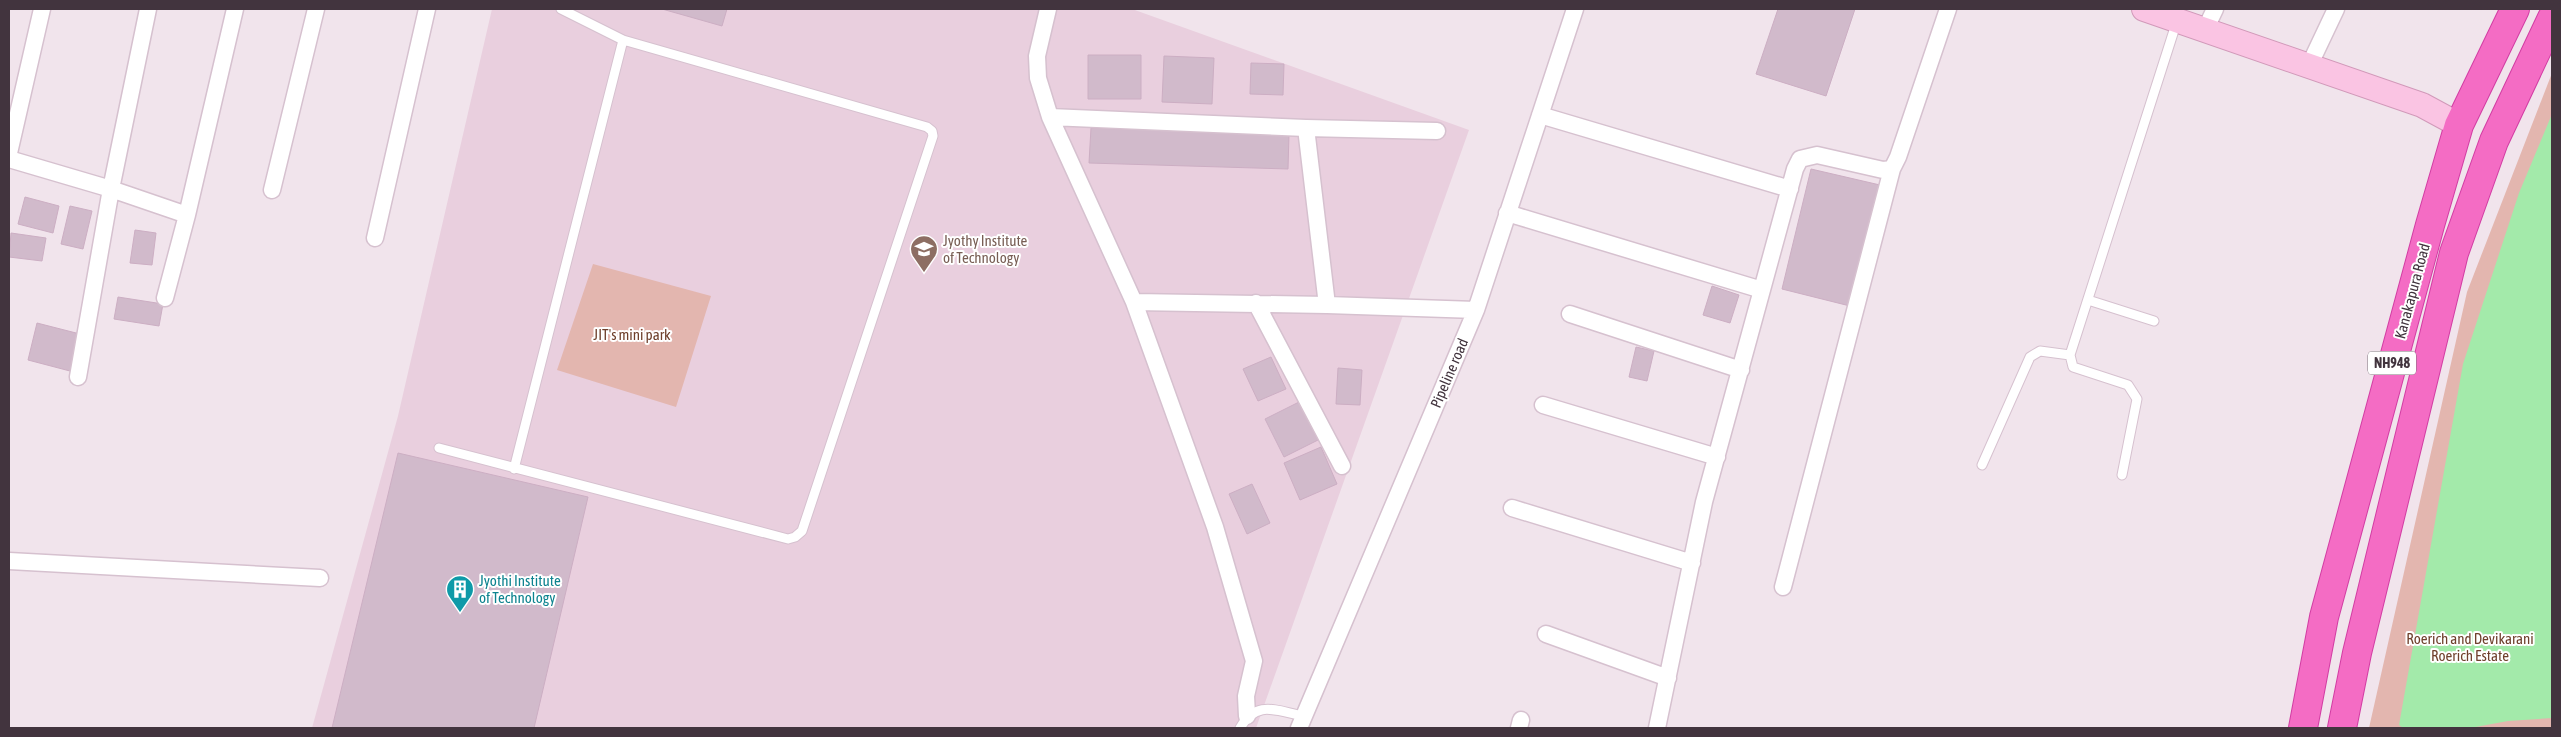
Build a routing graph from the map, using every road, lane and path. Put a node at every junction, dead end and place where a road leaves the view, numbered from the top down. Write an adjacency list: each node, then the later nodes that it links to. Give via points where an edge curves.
1 (42, 9): 24 (street)
2 (148, 9): 27 (street)
3 (235, 9): 31 (street)
4 (316, 9): 29 (street)
5 (427, 9): 32 (street)
6 (561, 9): 17 (lane)
7 (1048, 9): 20 (street, via 1037,68)
8 (1575, 9): 19 (street, Pipeline road)
9 (1948, 9): 26 (street)
10 (2144, 9): 15 (street)
11 (2215, 9): 16 (street)
12 (2336, 9): 18 (street)
13 (2515, 9): 21 (highway, Kanakapura Road / NH948)
14 (2552, 18): 63 (highway, Kanakapura Road / NH948, via 2494,141 2454,252 2357,653)
15 (2177, 20): 16 (street); 35 (lane)
16 (2205, 30): 18 (street)
17 (623, 40): 50 (lane); 50 (lane, via 927,127 933,136 802,532 796,537 788,539)
18 (2309, 66): 21 (street, via 2422,105)
19 (1540, 115): 28 (street); 30 (street, Pipeline road)
20 (1050, 117): 22 (street); 36 (street)
21 (2459, 125): 62 (highway, Kanakapura Road / NH948, via 2327,608)
22 (1306, 128): 23 (street); 38 (street)
23 (1437, 131)
24 (9, 153)
25 (9, 159): 27 (street)
26 (1892, 169): 28 (street, via 1883,170 1816,155 1800,158); 56 (street)
27 (110, 189): 31 (street); 44 (street)
28 (1790, 189): 33 (street)
29 (272, 190)
30 (1508, 213): 33 (street); 39 (street, Pipeline road)
31 (187, 215): 34 (street)
32 (375, 238)
33 (1762, 290): 43 (street)
34 (165, 298)
35 (2088, 300): 41 (lane); 42 (lane)
36 (1134, 302): 37 (street); 59 (street, via 1215,527 1254,661)
37 (1256, 303): 38 (street); 49 (street)
38 (1327, 305): 39 (street)
39 (1476, 310): 60 (street, Pipeline road)
40 (1570, 314): 43 (street)
41 (2154, 321)
42 (2070, 355): 48 (lane, via 2040,352 2030,357); 51 (lane, via 2073,367 2128,385 2137,399)
43 (1741, 370): 47 (street)
44 (78, 377)
45 (1543, 405): 47 (street)
46 (439, 448): 50 (lane)
47 (1717, 457): 54 (street)
48 (1982, 465)
49 (1342, 466)
50 (514, 469)
51 (2122, 475)
52 (1512, 508): 54 (street)
53 (9, 561): 55 (street)
54 (1692, 563): 58 (street)
55 (320, 578)
56 (1783, 587)
57 (1546, 634): 58 (street)
58 (1668, 678): 61 (street)
59 (1243, 722): 60 (lane, via 1260,709)
60 (1302, 722)
61 (1657, 728)
62 (2303, 728)
63 (2342, 728)

